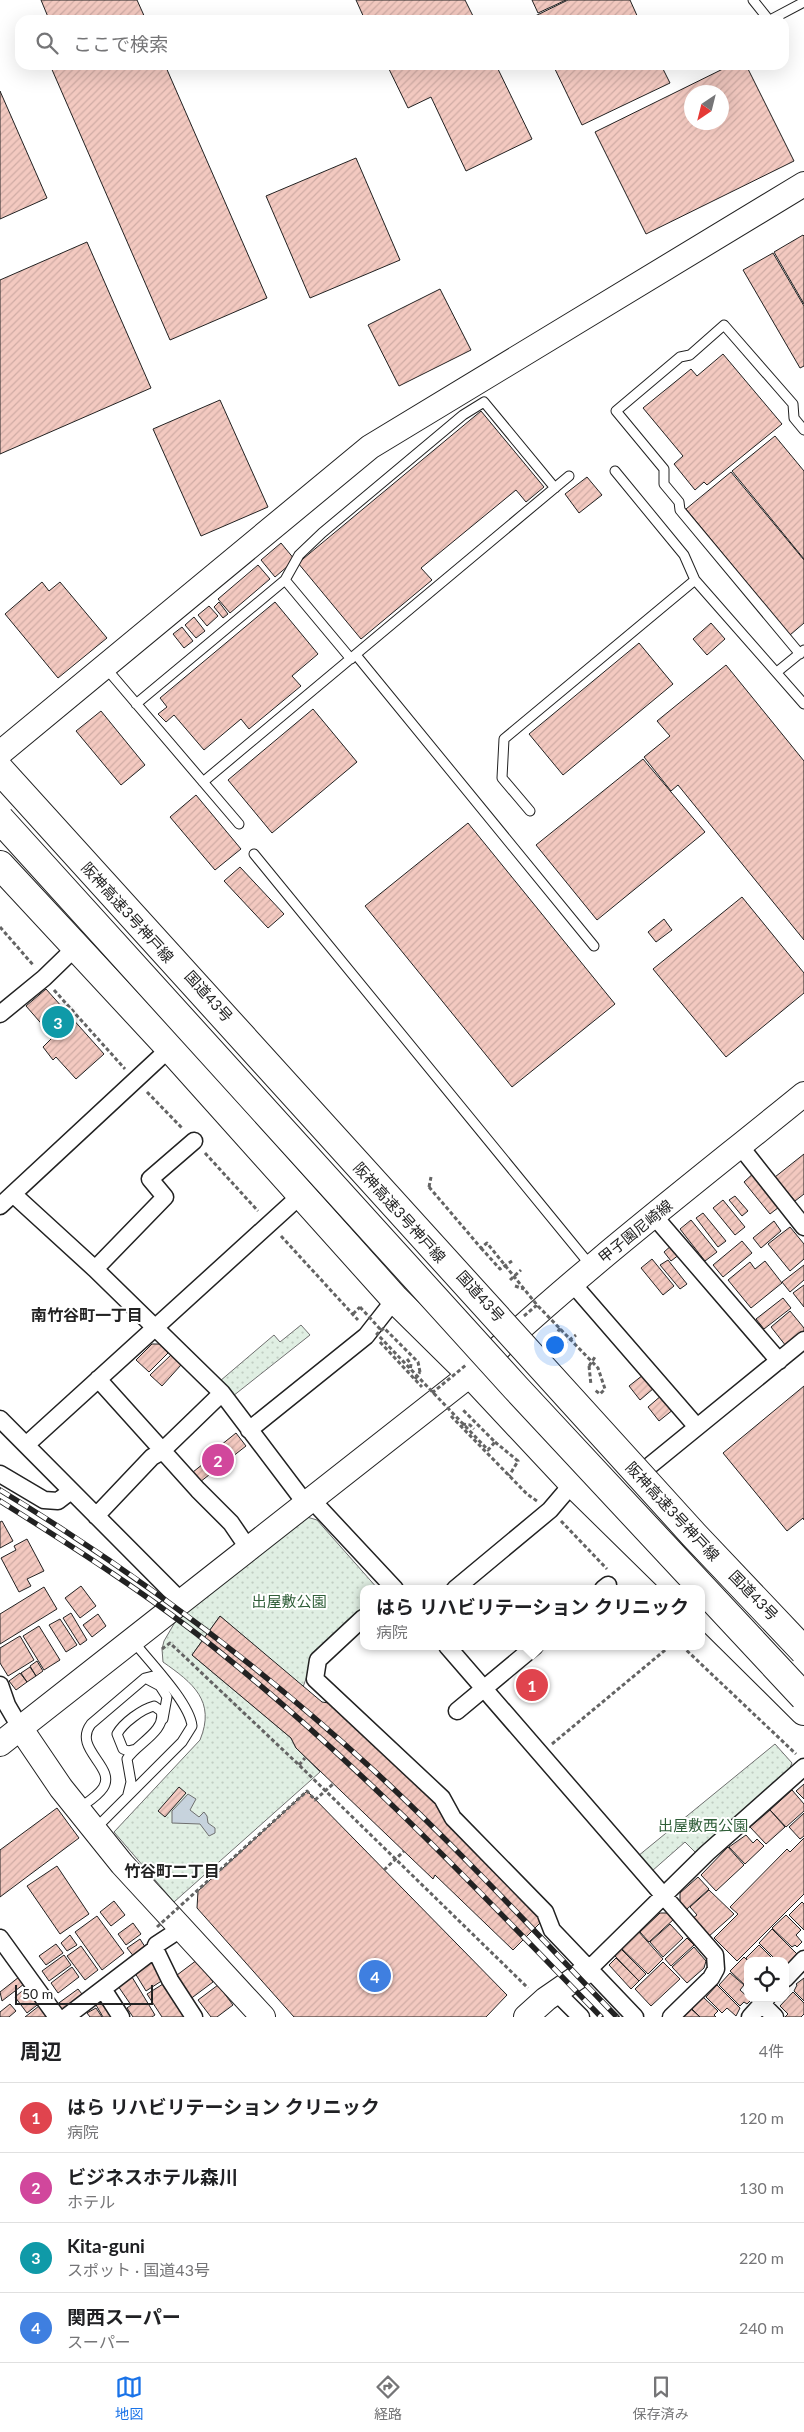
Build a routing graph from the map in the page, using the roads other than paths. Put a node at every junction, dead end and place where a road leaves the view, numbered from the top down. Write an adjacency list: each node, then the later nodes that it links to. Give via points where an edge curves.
1 (752, 0): 3 (lane)
2 (804, 2): 4 (lane)
3 (765, 15)
4 (779, 15)
5 (804, 184): 14 (street, via 370,447)
6 (804, 430): 12 (lane, via 794,418 793,404 724,325 690,355 680,357 616,410 664,469 664,484 679,502 680,510)
7 (615, 471): 11 (lane, via 684,555)
8 (569, 476): 9 (lane)
9 (555, 488): 10 (lane, via 484,402 462,415 322,533 299,555); 13 (lane)
10 (285, 580): 13 (lane); 16 (lane)
11 (695, 580): 15 (lane); 22 (lane, via 504,739 502,778)
12 (802, 652): 15 (lane)
13 (353, 657): 21 (lane); 27 (lane)
14 (105, 667): 16 (lane); 18 (street)
15 (777, 672): 17 (lane)
16 (136, 704): 21 (lane)
17 (804, 704)
18 (0, 753)
19 (0, 764): 44 (highway, 国道43号)
20 (0, 770): 71 (highway, 阪神高速3号神戸線, bridge, via 694,1535)
21 (203, 782): 24 (lane)
22 (530, 811)
23 (0, 819): 65 (highway, bridge, via 516,1388)
24 (238, 824)
25 (254, 854): 39 (lane)
26 (0, 865): 28 (highway)
27 (594, 946)
28 (76, 947): 29 (street); 30 (highway)
29 (1, 1012)
30 (170, 1048): 34 (street); 35 (highway)
31 (804, 1094): 33 (street, 甲子園尼崎線)
32 (194, 1141): 40 (street, via 150,1179 165,1197)
33 (740, 1146): 37 (street, 甲子園尼崎線); 38 (street)
34 (13, 1194): 36 (street); 40 (street)
35 (302, 1195): 42 (highway); 43 (street)
36 (0, 1206)
37 (654, 1216): 39 (street, 甲子園尼崎線); 46 (street)
38 (804, 1227)
39 (591, 1266): 41 (street, 甲子園尼崎線)
40 (95, 1269): 43 (street)
41 (572, 1282): 44 (street, 甲子園尼崎線); 51 (street)
42 (395, 1299): 47 (highway); 52 (street, via 366,1336)
43 (154, 1328): 48 (street); 49 (street)
44 (514, 1332): 47 (street, 甲子園尼崎線); 55 (highway, 国道43号)
45 (804, 1340): 46 (street)
46 (779, 1361): 51 (street)
47 (471, 1374): 57 (highway); 59 (street, 甲子園尼崎線)
48 (98, 1379): 53 (street); 54 (street)
49 (222, 1392): 52 (street); 54 (street)
50 (0, 1419): 53 (street)
51 (697, 1427): 55 (street)
52 (249, 1430): 59 (street)
53 (26, 1445): 58 (street)
54 (164, 1450): 60 (street, via 152,1457); 61 (street, via 231,1523)
55 (642, 1472): 71 (highway, 国道43号)
56 (0, 1474): 58 (street, via 44,1500 58,1501)
57 (573, 1482): 63 (street, via 550,1510); 64 (highway)
58 (71, 1491): 60 (street)
59 (309, 1502): 61 (street, 甲子園尼崎線); 62 (street)
60 (96, 1516): 67 (street)
61 (248, 1548): 67 (street, 甲子園尼崎線)
62 (391, 1585)
63 (460, 1585)
64 (677, 1585)
65 (700, 1585)
66 (705, 1591): 78 (highway, bridge)
67 (181, 1601): 70 (street, 甲子園尼崎線)
68 (705, 1613): 80 (highway)
69 (360, 1621): 96 (street, via 318,1660 315,1679 442,1798 453,1818 545,1912 552,1930)
70 (132, 1641): 75 (lane); 82 (street, 甲子園尼崎線)
71 (804, 1649)
72 (450, 1650): 77 (street)
73 (530, 1650): 77 (street)
74 (145, 1678): 75 (lane, via 153,1676); 81 (lane, via 160,1686 167,1697); 89 (lane, via 86,1731 86,1742 105,1774 105,1782 98,1794)
75 (167, 1684): 88 (lane, via 189,1714 192,1726 182,1742)
76 (0, 1685): 82 (street)
77 (484, 1690): 79 (street); 91 (street)
78 (804, 1697)
79 (457, 1711)
80 (804, 1711)
81 (162, 1720): 84 (lane, via 161,1711 154,1706 120,1728 117,1734); 85 (lane)
82 (21, 1729): 83 (street, 甲子園尼崎線); 89 (street)
83 (0, 1744)
84 (123, 1749): 85 (lane); 87 (lane)
85 (136, 1749): 87 (lane)
86 (801, 1761): 91 (street)
87 (126, 1764): 88 (lane, via 131,1782)
88 (125, 1799): 90 (lane)
89 (78, 1810): 90 (street)
90 (94, 1830): 92 (street)
91 (663, 1896): 96 (street); 110 (street, via 715,1955 716,1969 711,1978)
92 (182, 1928): 94 (street); 106 (street)
93 (0, 1938): 102 (street)
94 (155, 1949): 98 (street); 105 (street)
95 (804, 1959): 97 (street)
96 (588, 1970): 99 (street); 109 (street)
97 (789, 1975)
98 (103, 1988): 103 (street); 104 (street)
99 (556, 1992): 107 (street); 108 (street)
100 (764, 2002): 111 (street)
101 (766, 2002): 112 (street)
102 (57, 2017)
103 (66, 2017)
104 (121, 2017)
105 (194, 2017)
106 (264, 2017)
107 (526, 2017)
108 (581, 2017)
109 (635, 2017)
110 (671, 2017)
111 (750, 2017)
112 (775, 2017)

